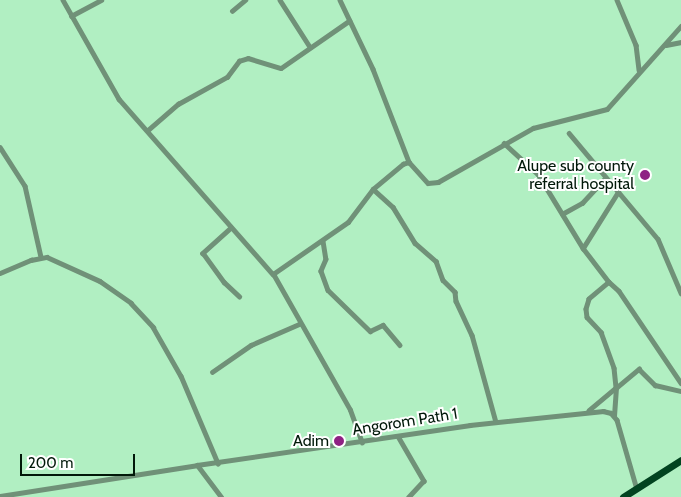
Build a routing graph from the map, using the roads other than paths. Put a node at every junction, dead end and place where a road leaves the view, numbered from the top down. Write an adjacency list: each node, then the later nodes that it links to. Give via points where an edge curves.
1 (63, 0): 8 (street)
2 (101, 0): 8 (street)
3 (245, 0): 7 (street)
4 (280, 0): 13 (street)
5 (340, 0): 9 (street)
6 (617, 0): 14 (street, via 636,45)
7 (232, 11)
8 (71, 16): 15 (street, via 119,99)
9 (349, 21): 13 (street); 19 (street, via 373,69)
10 (681, 26): 12 (street)
11 (681, 42): 12 (street)
12 (666, 44): 14 (street)
13 (310, 47): 15 (street, via 281,68 248,58 239,60 227,77 178,104)
14 (639, 70): 17 (street, via 607,109 533,128)
15 (148, 130): 24 (street)
16 (569, 133): 20 (street)
17 (504, 143): 19 (street, via 438,182 428,183); 23 (street, via 538,174)
18 (0, 147): 27 (street, via 25,186)
19 (409, 162): 21 (street)
20 (605, 178): 22 (street); 23 (street, via 582,203)
21 (373, 189): 25 (street, via 348,222); 41 (street, via 393,207 415,242 436,261 443,280 455,292 472,335)
22 (618, 192): 26 (street); 31 (street, via 658,239)
23 (562, 214): 26 (street)
24 (231, 228): 29 (street); 32 (street, via 203,253)
25 (323, 241): 29 (street); 34 (street, via 326,259 321,271 328,290 370,331 382,325)
26 (584, 248): 30 (street)
27 (40, 257): 28 (street); 45 (street, via 50,258 100,280 131,303 148,321 189,391)
28 (0, 273)
29 (274, 274): 33 (street)
30 (609, 282): 36 (street, via 619,291); 37 (street, via 589,299 586,308 587,317 601,332 614,368)
31 (680, 291)
32 (239, 296)
33 (299, 324): 35 (street, via 251,345); 43 (street, via 350,410)
34 (400, 345)
35 (212, 372)
36 (681, 383)
37 (616, 388): 38 (street, via 639,369 655,385); 39 (street); 40 (street)
38 (681, 391)
39 (588, 412): 40 (street, Angorom Path 1, via 607,412); 41 (street, Angorom Path 1)
40 (614, 416): 47 (street)
41 (496, 422): 42 (street, Angorom Path 1)
42 (398, 436): 43 (street, Angorom Path 1); 50 (street, via 424,481)
43 (362, 442): 45 (street, Angorom Path 1)
44 (681, 460): 47 (highway)
45 (218, 463): 46 (street, Angorom Path 1)
46 (197, 465): 48 (street, Angorom Path 1); 49 (street)
47 (636, 486): 51 (highway)
48 (0, 496)
49 (221, 497)
50 (409, 497)
51 (623, 497)

